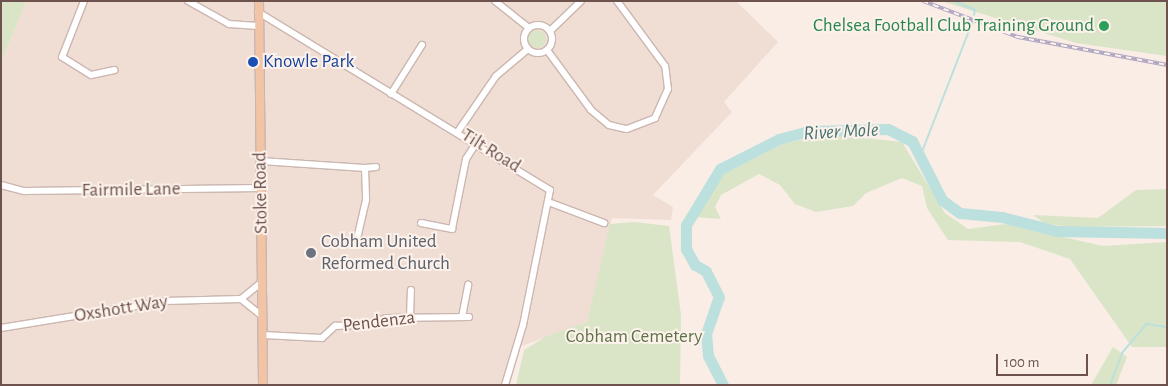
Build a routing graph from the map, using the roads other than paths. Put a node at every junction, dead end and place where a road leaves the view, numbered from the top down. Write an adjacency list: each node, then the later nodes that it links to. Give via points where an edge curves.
1 (84, 1): 15 (street, via 62,58 91,75)
2 (188, 1): 9 (street, via 229,24)
3 (259, 1): 8 (main road, Stoke Road)
4 (495, 1): 10 (street)
5 (581, 1): 11 (street)
6 (610, 1): 7 (street)
7 (617, 3): 14 (street, via 665,66 665,100 646,124 617,128 600,118)
8 (258, 12): 9 (main road, Stoke Road); 16 (street, Tilt Road, via 269,15)
9 (258, 26): 19 (main road, Stoke Road)
10 (529, 28): 11 (street, via 543,26); 13 (street, via 524,38)
11 (550, 31): 14 (street)
12 (422, 44): 16 (street)
13 (528, 49): 14 (street, via 535,53); 17 (street, via 496,76)
14 (547, 50)
15 (114, 70)
16 (391, 94): 17 (street, Tilt Road)
17 (459, 130): 18 (street, Tilt Road)
18 (477, 142): 24 (street, Tilt Road, via 545,184 552,193); 25 (street, via 466,159 452,229)
19 (261, 161): 21 (street); 23 (main road, Stoke Road)
20 (376, 167): 21 (street)
21 (366, 168): 27 (street, via 366,200)
22 (1, 185): 23 (street, Fairmile Lane, via 24,191)
23 (261, 188): 28 (main road, Stoke Road)
24 (551, 203): 26 (street); 37 (street)
25 (421, 223)
26 (604, 223)
27 (358, 235)
28 (261, 283): 31 (street); 32 (main road, Stoke Road)
29 (468, 285): 33 (street, Pendenza, via 465,317)
30 (411, 290): 33 (street)
31 (241, 299): 32 (street); 34 (street, Oxshott Way, via 173,300)
32 (262, 316): 35 (main road, Stoke Road)
33 (410, 316): 35 (street, Pendenza, via 335,326 322,338)
34 (1, 328)
35 (262, 335): 36 (main road, Stoke Road)
36 (263, 385)
37 (505, 385)

